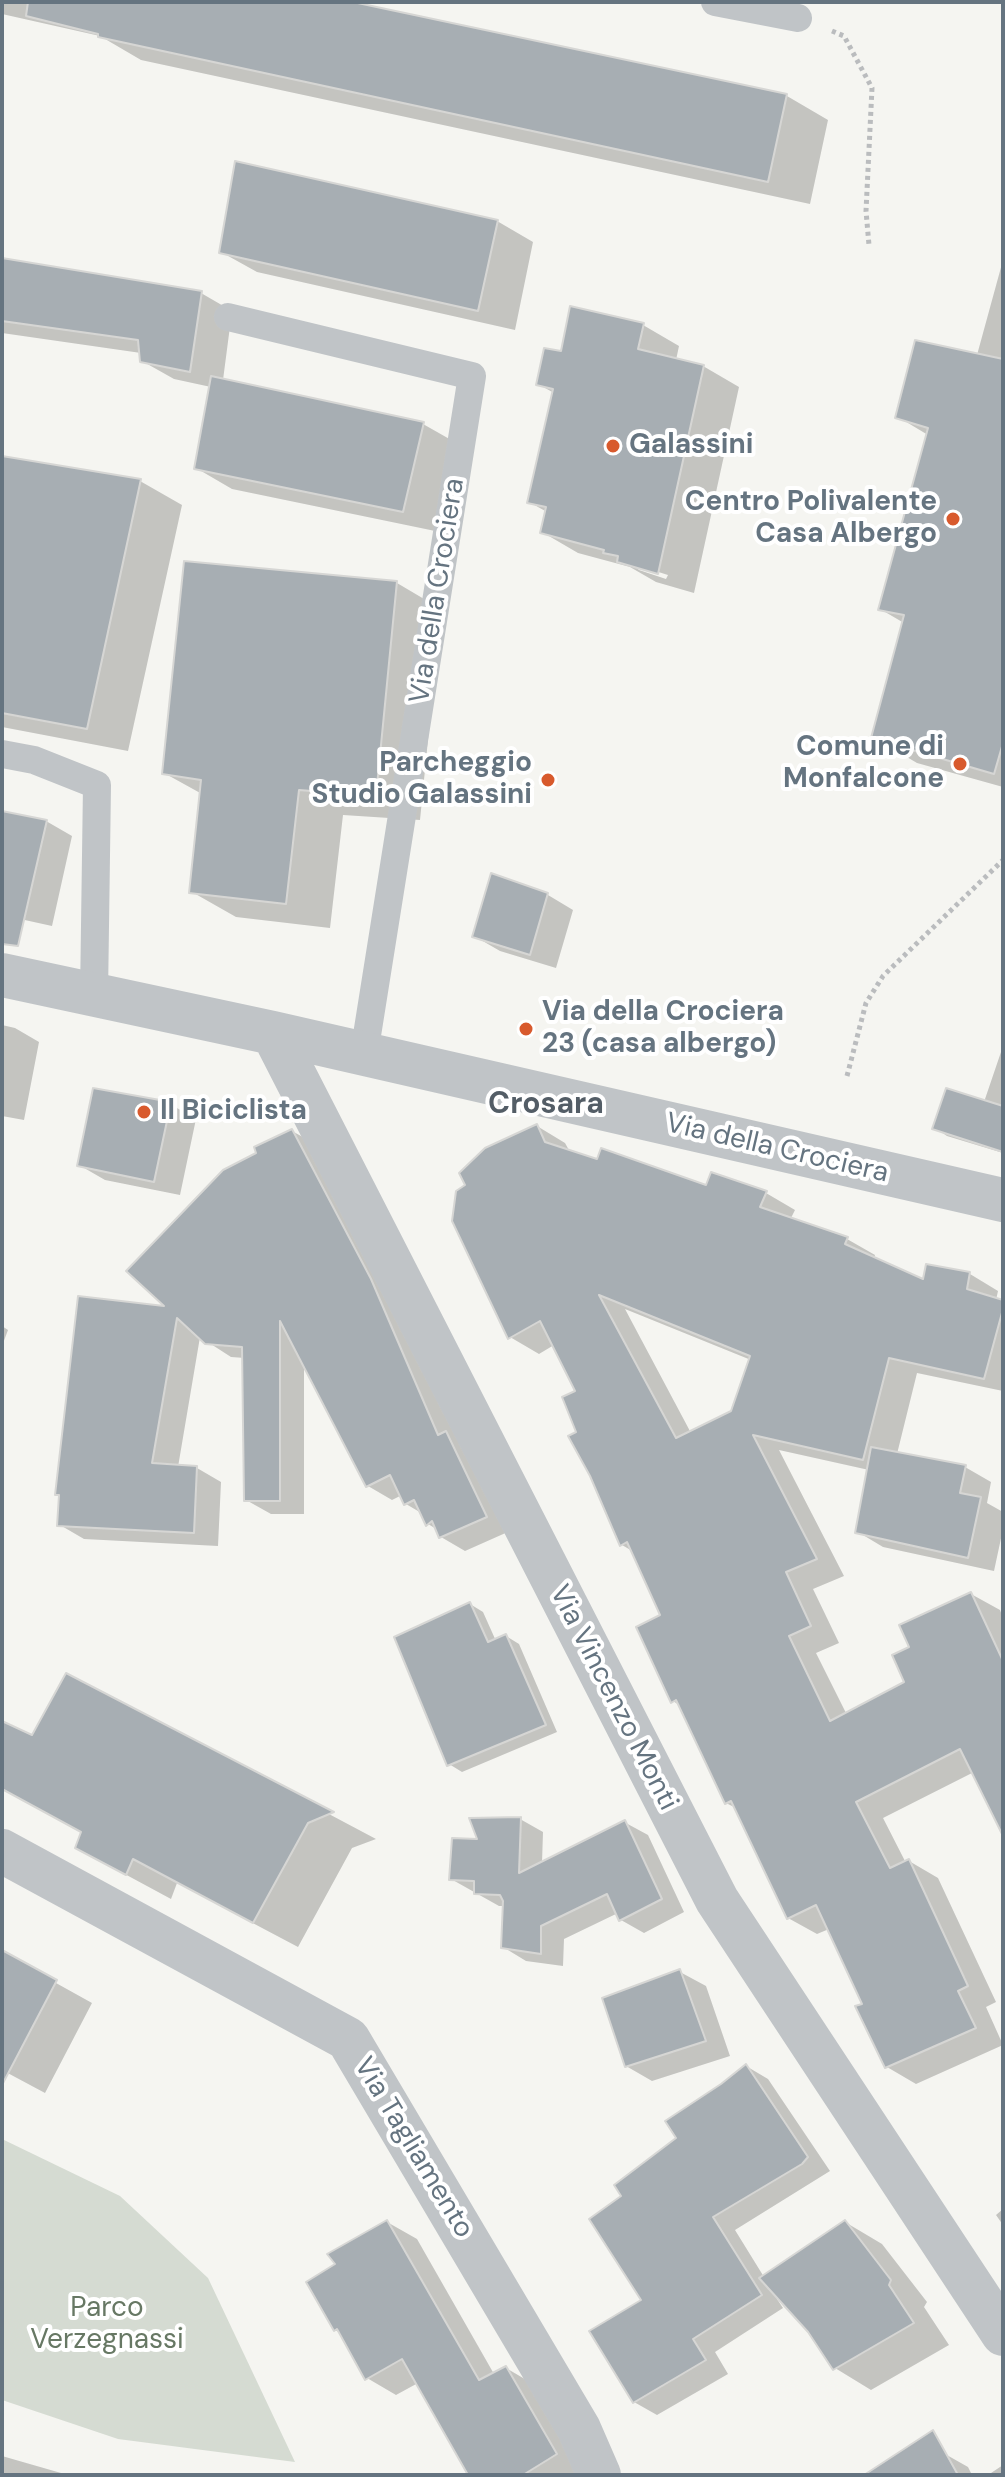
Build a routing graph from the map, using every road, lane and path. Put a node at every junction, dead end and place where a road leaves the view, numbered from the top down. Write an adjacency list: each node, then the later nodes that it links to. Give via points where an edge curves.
1 (715, 2): 2 (lane)
2 (798, 18): 3 (path, via 844,36 872,88)
3 (869, 245)
4 (228, 317): 10 (lane, Via della Crociera, via 472,376)
5 (2, 754): 8 (lane, via 34,760 97,785)
6 (1003, 860): 11 (path, via 883,976 866,1003)
7 (2, 975): 8 (street, Via della Crociera)
8 (94, 996): 9 (street, Via della Crociera)
9 (273, 1033): 10 (street, Via della Crociera); 14 (street, Via Vincenzo Monti, via 717,1900)
10 (364, 1054): 12 (street, Via della Crociera)
11 (847, 1076)
12 (1003, 1200)
13 (2, 1851): 15 (street, Via Tagliamento, via 348,2039 579,2429)
14 (1003, 2334)
15 (599, 2475)

